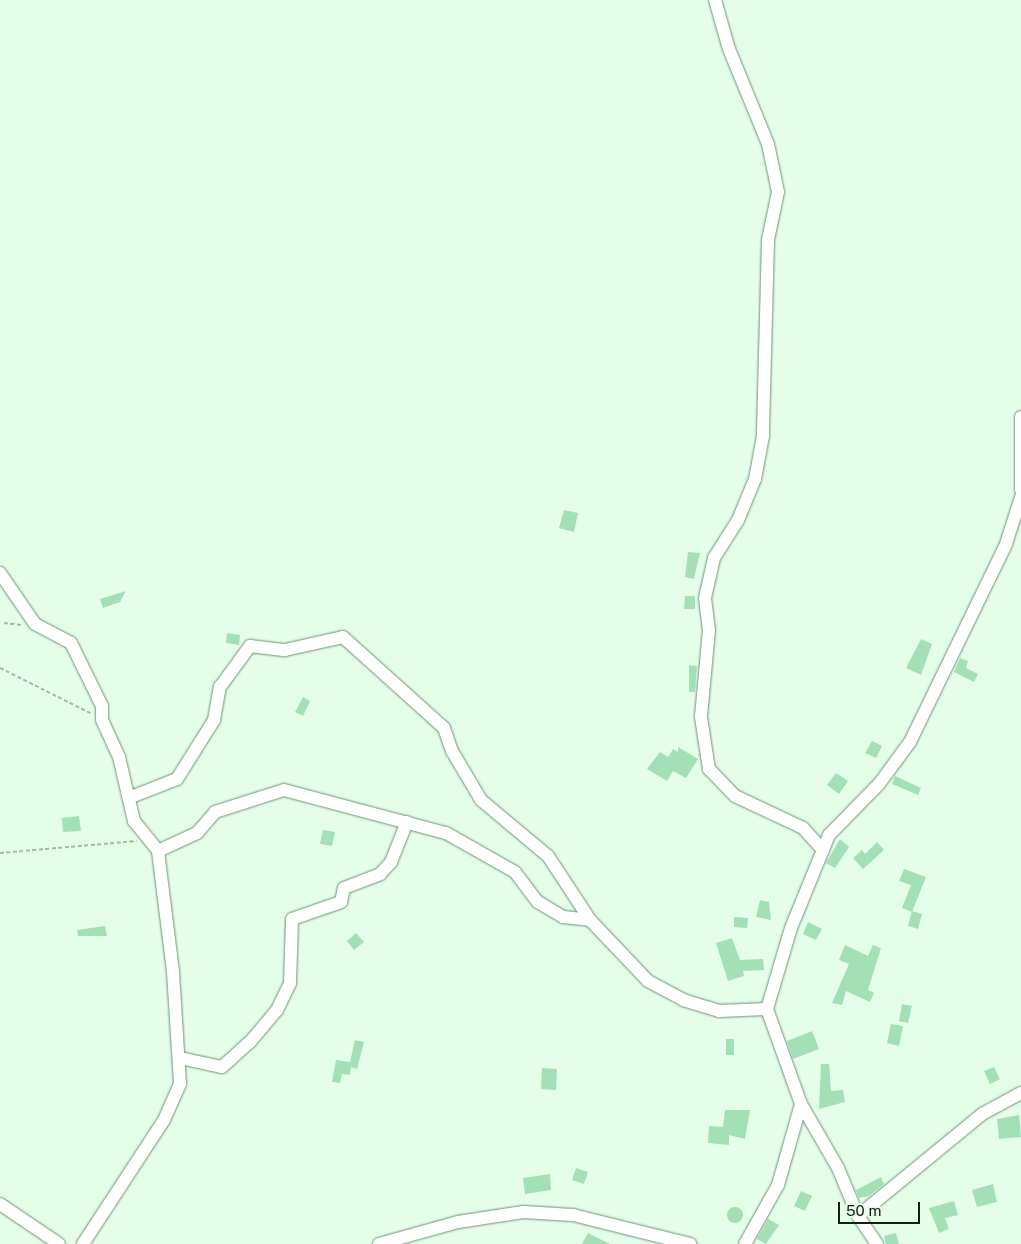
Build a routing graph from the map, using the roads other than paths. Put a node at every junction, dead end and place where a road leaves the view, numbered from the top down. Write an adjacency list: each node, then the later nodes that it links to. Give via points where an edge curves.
1 (715, 0): 8 (street, via 729,50 768,144 778,192 768,240 763,436 755,479 738,520 714,558 708,582 701,717 710,769 735,796 803,828)
2 (1021, 417): 3 (street)
3 (1021, 490)
4 (1021, 497): 8 (street, via 1006,544 910,742 879,784 829,835)
5 (0, 573): 6 (street, via 35,624 71,643 102,706 102,720)
6 (131, 797): 9 (street, via 134,821); 10 (street, via 177,779 214,720 220,687 250,646 284,650 344,637 444,728 452,751 481,800 548,856)
7 (407, 822): 9 (street, via 284,790 215,812 197,833); 10 (street, via 446,833 515,872 538,902 563,917); 12 (street, via 391,862 380,874 344,888 341,902 292,919 290,983 277,1010 250,1042 222,1067)
8 (823, 850): 11 (street, via 791,928)
9 (158, 851): 12 (street)
10 (590, 920): 11 (street, via 648,982 683,1000 719,1012)
11 (767, 1009): 14 (street)
12 (180, 1058): 18 (street, via 180,1084 164,1120)
13 (1021, 1093): 16 (street, via 982,1114)
14 (801, 1104): 16 (street, via 838,1168); 21 (street, via 778,1185)
15 (0, 1204): 17 (street)
16 (858, 1216): 22 (street)
17 (58, 1244)
18 (83, 1244)
19 (379, 1244): 20 (street, via 458,1222 523,1212 573,1215)
20 (690, 1244)
21 (746, 1244)
22 (878, 1244)

